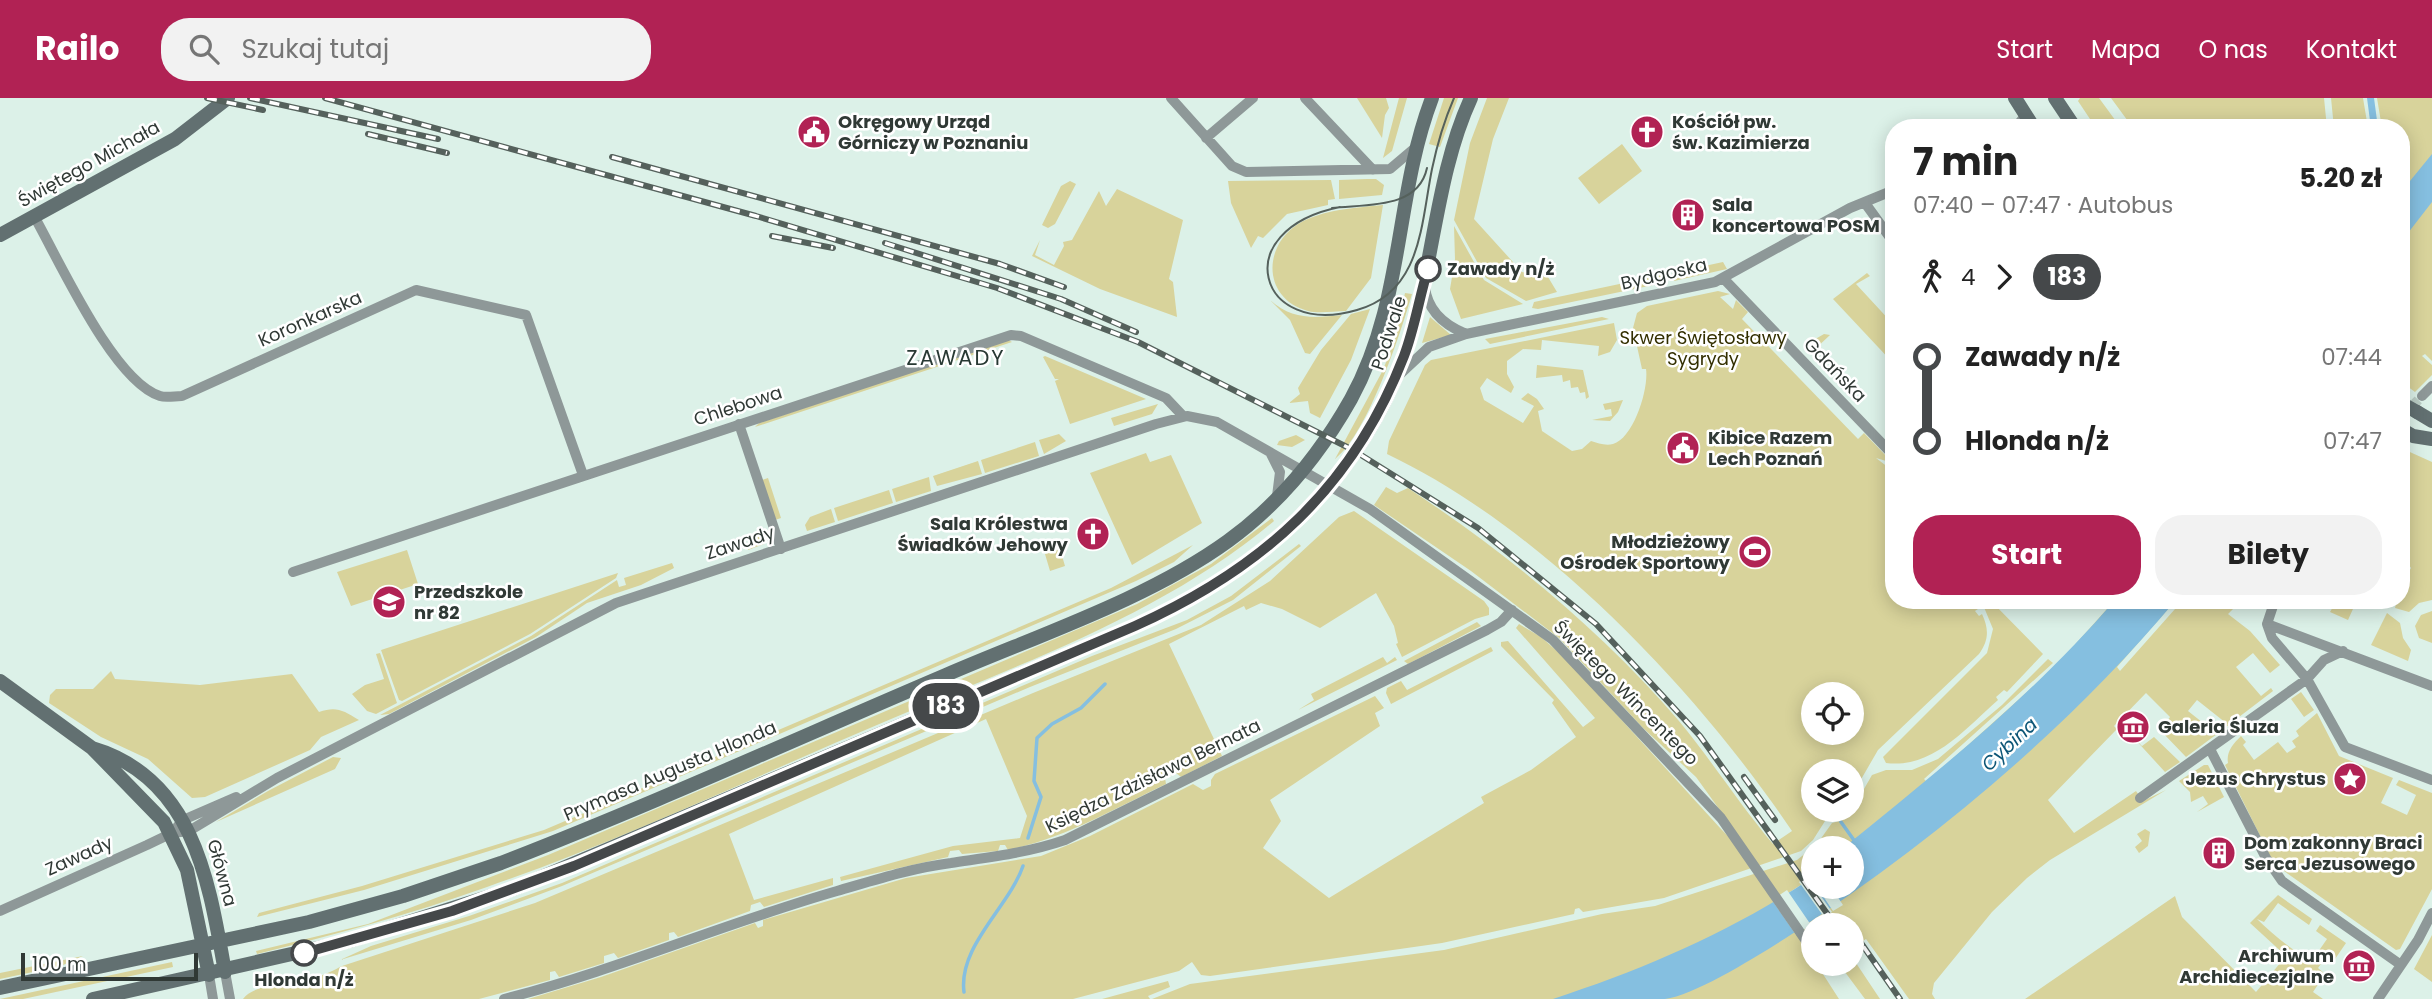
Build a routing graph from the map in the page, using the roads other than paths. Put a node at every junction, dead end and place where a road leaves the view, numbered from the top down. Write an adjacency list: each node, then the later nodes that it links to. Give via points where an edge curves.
1 (228, 98): 16 (main road, Świętego Michała, via 174,139)
2 (1171, 98): 11 (street)
3 (1253, 98): 11 (street)
4 (1305, 98): 13 (street)
5 (1432, 98): 12 (main road, Podwale)
6 (1471, 98): 20 (main road, Podwale, via 1453,144)
7 (2015, 98): 9 (main road)
8 (2055, 98): 10 (main road)
9 (2028, 119)
10 (2069, 119)
11 (1206, 138): 13 (street, via 1232,166 1246,172)
12 (1416, 147): 13 (street, via 1394,168); 33 (main road, Podwale, via 1395,275 1379,332 1349,402)
13 (1373, 170)
14 (1885, 194): 15 (street, Bydgoska)
15 (1865, 203): 17 (street); 19 (street, Bydgoska)
16 (34, 216): 18 (main road, Świętego Michała); 34 (street, Koronkarska, via 109,349 145,387 161,397 182,396 416,290 526,314)
17 (1885, 231)
18 (0, 235)
19 (1723, 278): 21 (street, Bydgoska); 32 (street, Gdańska)
20 (1424, 281): 21 (street, via 1440,319); 22 (main road, Podwale)
21 (1466, 334): 22 (street, Bydgoska, via 1429,347)
22 (1394, 381): 35 (main road, Podwale, via 1366,436)
23 (2432, 386): 24 (street)
24 (2422, 396)
25 (2410, 408): 27 (main road, bridge)
26 (1183, 416): 28 (street, Chlebowa, via 1166,398 1021,336 1007,336); 31 (street, Zawady, via 1212,419); 37 (street, Zawady)
27 (2432, 421)
28 (738, 424): 34 (street, Chlebowa); 37 (street)
29 (2410, 434): 30 (main road)
30 (2432, 439)
31 (1266, 447): 33 (street, Zawady); 36 (street, via 1280,476 1279,492)
32 (1885, 447)
33 (1303, 469): 35 (street, Zawady); 36 (main road, Prymasa Augusta Hlonda)
34 (583, 475): 38 (street, Chlebowa)
35 (1331, 485): 40 (street, Świętego Wincentego); 58 (main road, via 1244,566 1146,621 516,888 396,928)
36 (1271, 505): 55 (main road, Prymasa Augusta Hlonda, via 1211,552 1141,590 566,837 403,896)
37 (781, 549): 50 (street, Zawady, via 609,606 248,793 211,806)
38 (293, 572)
39 (2272, 609): 41 (street)
40 (1512, 610): 54 (street, Świętego Wincentego, via 1566,651 1691,784 1728,828); 64 (street, Księdza Zdzisława Bernata, via 1487,630 1065,840 1026,853 930,867 840,890)
41 (2267, 624): 42 (street); 43 (street)
42 (2343, 651): 43 (street, via 2324,660); 45 (street)
43 (2307, 679): 47 (street); 48 (street, via 2345,747)
44 (0, 681): 46 (main road, Główna)
45 (2432, 686)
46 (92, 748): 50 (main road, Główna, via 113,755 136,771 169,802); 51 (main road, Główna)
47 (2211, 751): 49 (street); 57 (street, via 2282,881)
48 (2432, 780)
49 (2140, 798)
50 (186, 826): 51 (street, Zawady); 55 (main road, Główna, via 201,858)
51 (172, 833): 52 (street, Zawady); 56 (main road, Główna, via 187,870)
52 (0, 911)
53 (2432, 913): 57 (street)
54 (1801, 934)
55 (220, 942): 56 (main road, Prymasa Augusta Hlonda); 58 (main road, Główna)
56 (204, 946): 59 (main road, Główna); 60 (main road, Prymasa Augusta Hlonda)
57 (2401, 965): 65 (street)
58 (225, 972): 59 (main road); 63 (street)
59 (209, 975): 61 (main road); 62 (street)
60 (0, 988)
61 (93, 999)
62 (213, 999)
63 (230, 999)
64 (504, 999)
65 (2378, 999)

